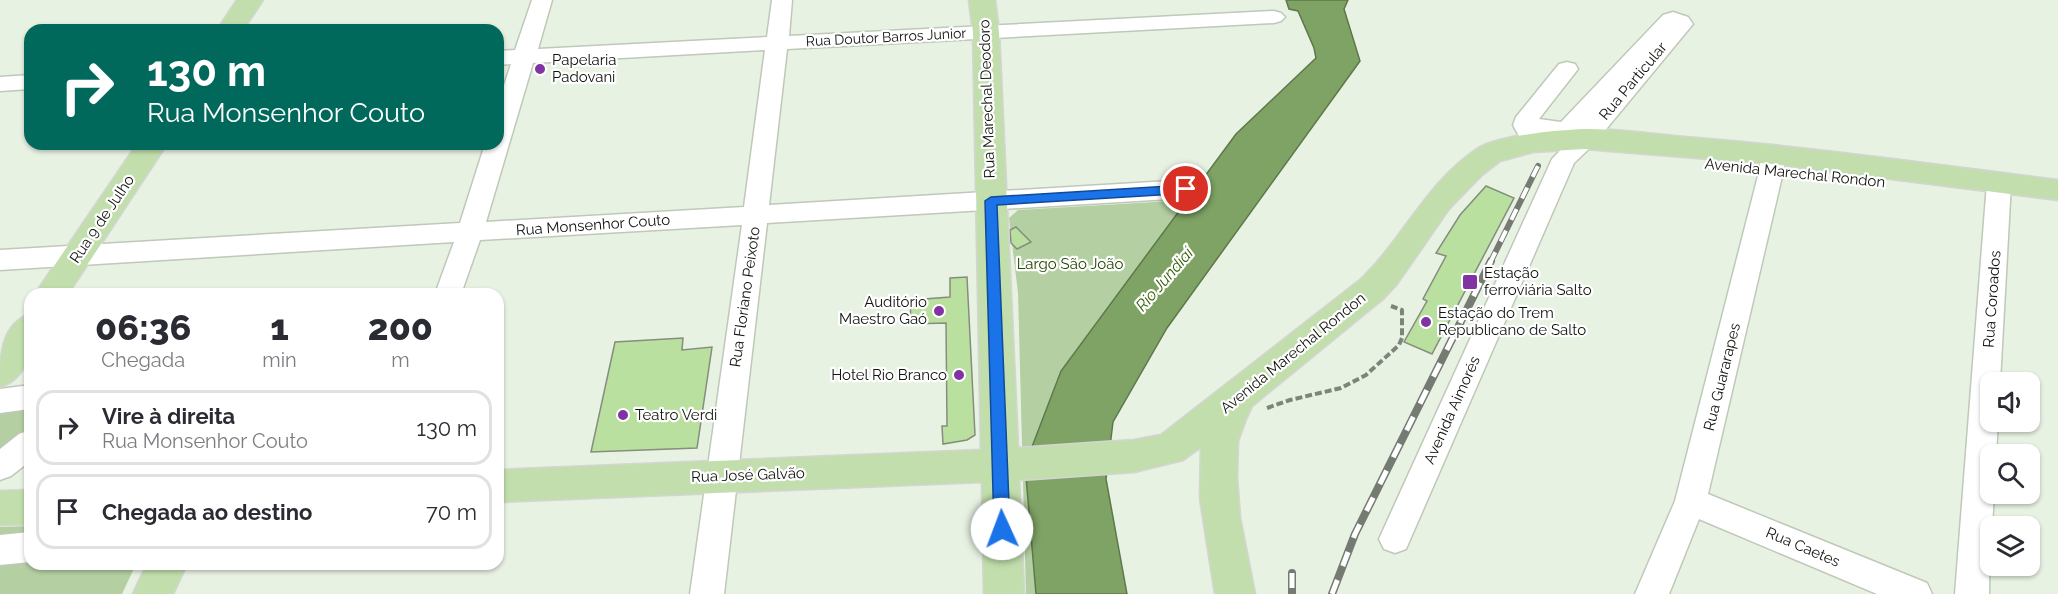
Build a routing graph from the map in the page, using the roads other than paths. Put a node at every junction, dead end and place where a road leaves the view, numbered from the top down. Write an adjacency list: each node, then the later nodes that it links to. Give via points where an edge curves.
1 (250, 0): 6 (main road)
2 (542, 0): 9 (street)
3 (782, 0): 8 (street, Rua Floriano Peixoto)
4 (982, 0): 7 (main road, Rua Marechal Deodoro)
5 (1274, 17): 7 (street, Rua Doutor Barros Junior)
6 (234, 24)
7 (986, 32): 8 (street, Rua Doutor Barros Junior); 23 (main road, Rua Marechal Deodoro)
8 (778, 42): 9 (street, Rua Doutor Barros Junior); 25 (street, Rua Floriano Peixoto)
9 (524, 56): 10 (street, Rua Doutor Barros Junior); 14 (street)
10 (504, 58)
11 (1567, 69): 15 (street, via 1532,110)
12 (24, 82): 13 (street)
13 (0, 84)
14 (504, 123)
15 (1529, 133): 16 (main road, Avenida Marechal Rondon); 16 (street, Rua Particular, via 1566,131 1670,19 1682,21); 35 (main road, Avenida Marechal Rondon, via 1472,168 1438,201 1372,290)
16 (1577, 145): 19 (main road, Avenida Marechal Rondon); 46 (street, Avenida Aimorés)
17 (149, 150): 27 (main road, Rua 9 de Julho)
18 (496, 150): 26 (street)
19 (1772, 161): 21 (main road, Avenida Marechal Rondon); 43 (street, Rua Guararapes)
20 (1186, 189): 23 (street, Rua Monsenhor Couto)
21 (1999, 190): 22 (main road, Avenida Marechal Rondon); 24 (main road, Avenida Marechal Rondon); 56 (street, Rua Coroados)
22 (2058, 190)
23 (991, 201): 25 (street, Rua Monsenhor Couto); 38 (main road, Rua Marechal Deodoro)
24 (2058, 205)
25 (758, 214): 26 (street, Rua Monsenhor Couto); 40 (street, Rua Floriano Peixoto)
26 (470, 232): 27 (street, Rua Monsenhor Couto); 30 (street)
27 (76, 256): 28 (street, Rua Monsenhor Couto); 29 (main road, Rua 9 de Julho)
28 (0, 260)
29 (55, 288)
30 (450, 288)
31 (24, 336): 32 (main road)
32 (0, 373)
33 (24, 398): 34 (street)
34 (0, 401)
35 (1249, 404): 37 (main road, Avenida Marechal Rondon); 41 (main road, via 1228,416)
36 (24, 448): 39 (street)
37 (1170, 449): 38 (main road, Avenida Marechal Rondon, via 1134,456); 41 (main road, via 1196,460)
38 (1007, 464): 40 (main road, Rua José Galvão); 52 (main road, Rua Marechal Deodoro)
39 (0, 467)
40 (719, 477): 42 (main road, Rua José Galvão); 51 (street, Rua Floriano Peixoto)
41 (1218, 477): 53 (main road)
42 (504, 486)
43 (1691, 501): 54 (street, Rua Guararapes); 55 (street, Rua Caetes)
44 (24, 507): 45 (main road)
45 (0, 508)
46 (1395, 538)
47 (24, 548): 48 (street)
48 (0, 550)
49 (164, 570): 50 (main road)
50 (153, 594)
51 (707, 594)
52 (1004, 594)
53 (1235, 594)
54 (1652, 594)
55 (1915, 594)
56 (1972, 594)

